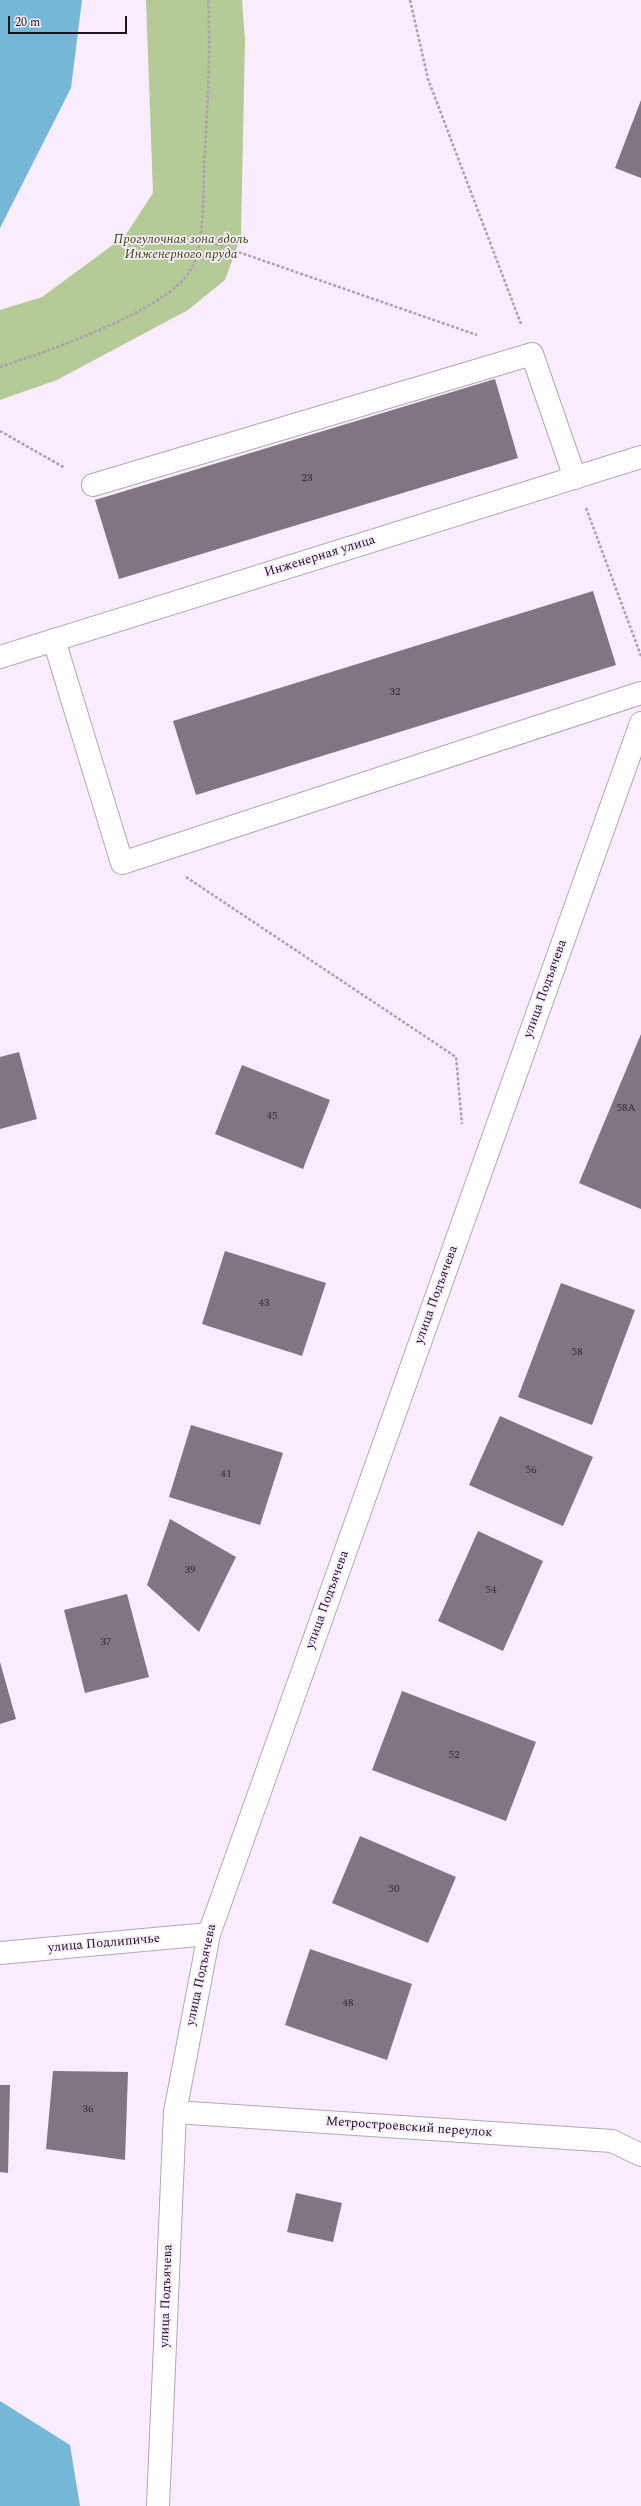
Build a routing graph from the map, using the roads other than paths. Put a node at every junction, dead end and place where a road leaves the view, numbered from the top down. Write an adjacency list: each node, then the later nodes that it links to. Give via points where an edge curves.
1 (641, 457): 2 (street, Инженерная улица)
2 (575, 478): 3 (street, via 532,354); 4 (street, Инженерная улица)
3 (93, 485)
4 (54, 640): 5 (street, Инженерная улица); 6 (street, via 122,864)
5 (0, 657)
6 (641, 693)
7 (641, 723): 8 (street, улица Подъячева)
8 (209, 1934): 9 (street, улица Подлипичье); 10 (street, улица Подъячева)
9 (0, 1954)
10 (175, 2112): 11 (street, Метростроевский переулок, via 612,2141); 12 (street, улица Подъячева)
11 (641, 2155)
12 (158, 2506)

